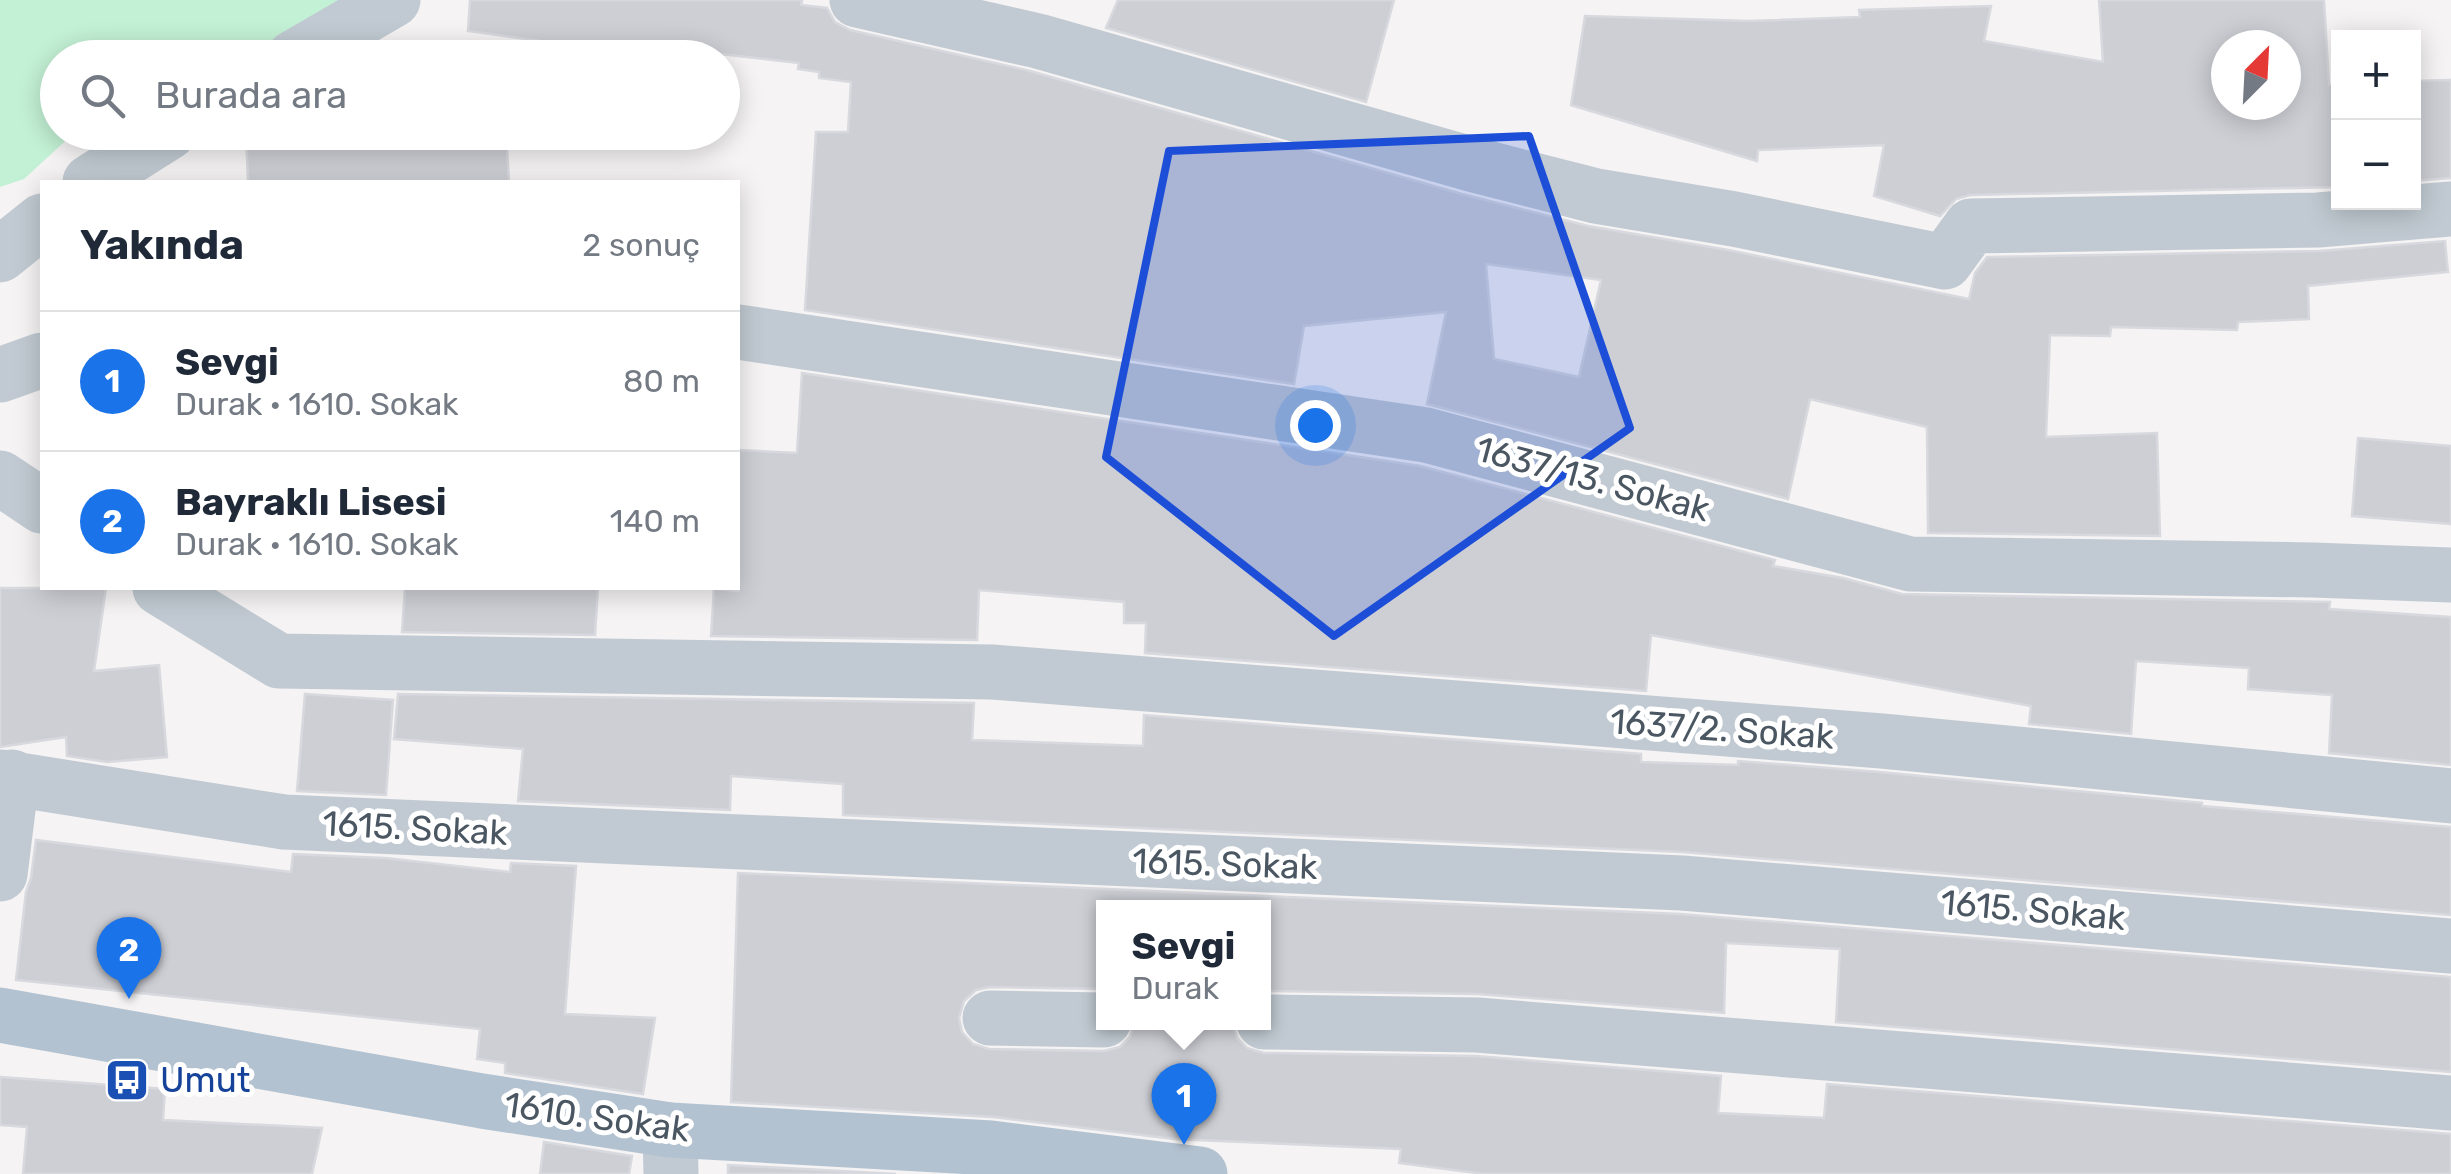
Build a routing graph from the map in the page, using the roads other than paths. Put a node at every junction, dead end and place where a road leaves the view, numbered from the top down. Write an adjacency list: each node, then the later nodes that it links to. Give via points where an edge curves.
1 (394, 0): 3 (street)
2 (857, 0): 6 (street, via 1038,41 1596,196 1946,262 1971,226 2318,220)
3 (324, 40)
4 (141, 150): 5 (street)
5 (93, 180)
6 (2451, 209)
7 (40, 222): 8 (street)
8 (0, 254)
9 (740, 332): 14 (street, 1637/13. Sokak, via 1426,435 1910,564)
10 (40, 361): 11 (street)
11 (0, 375)
12 (0, 478): 13 (street)
13 (40, 505)
14 (2451, 575)
15 (163, 590): 17 (street, 1637/2. Sokak, via 279,661 992,672 1882,741)
16 (6, 777): 18 (street); 19 (street, 1615. Sokak, via 284,822 1682,883)
17 (2451, 796)
18 (0, 874)
19 (2451, 946)
20 (0, 1015): 25 (main road, 1610. Sokak, via 482,1101)
21 (990, 1018): 22 (street)
22 (1096, 1020)
23 (1271, 1022): 24 (street, via 1477,1025)
24 (2451, 1104)
25 (670, 1152): 26 (main road, 1610. Sokak, via 991,1148)
26 (1200, 1174)

